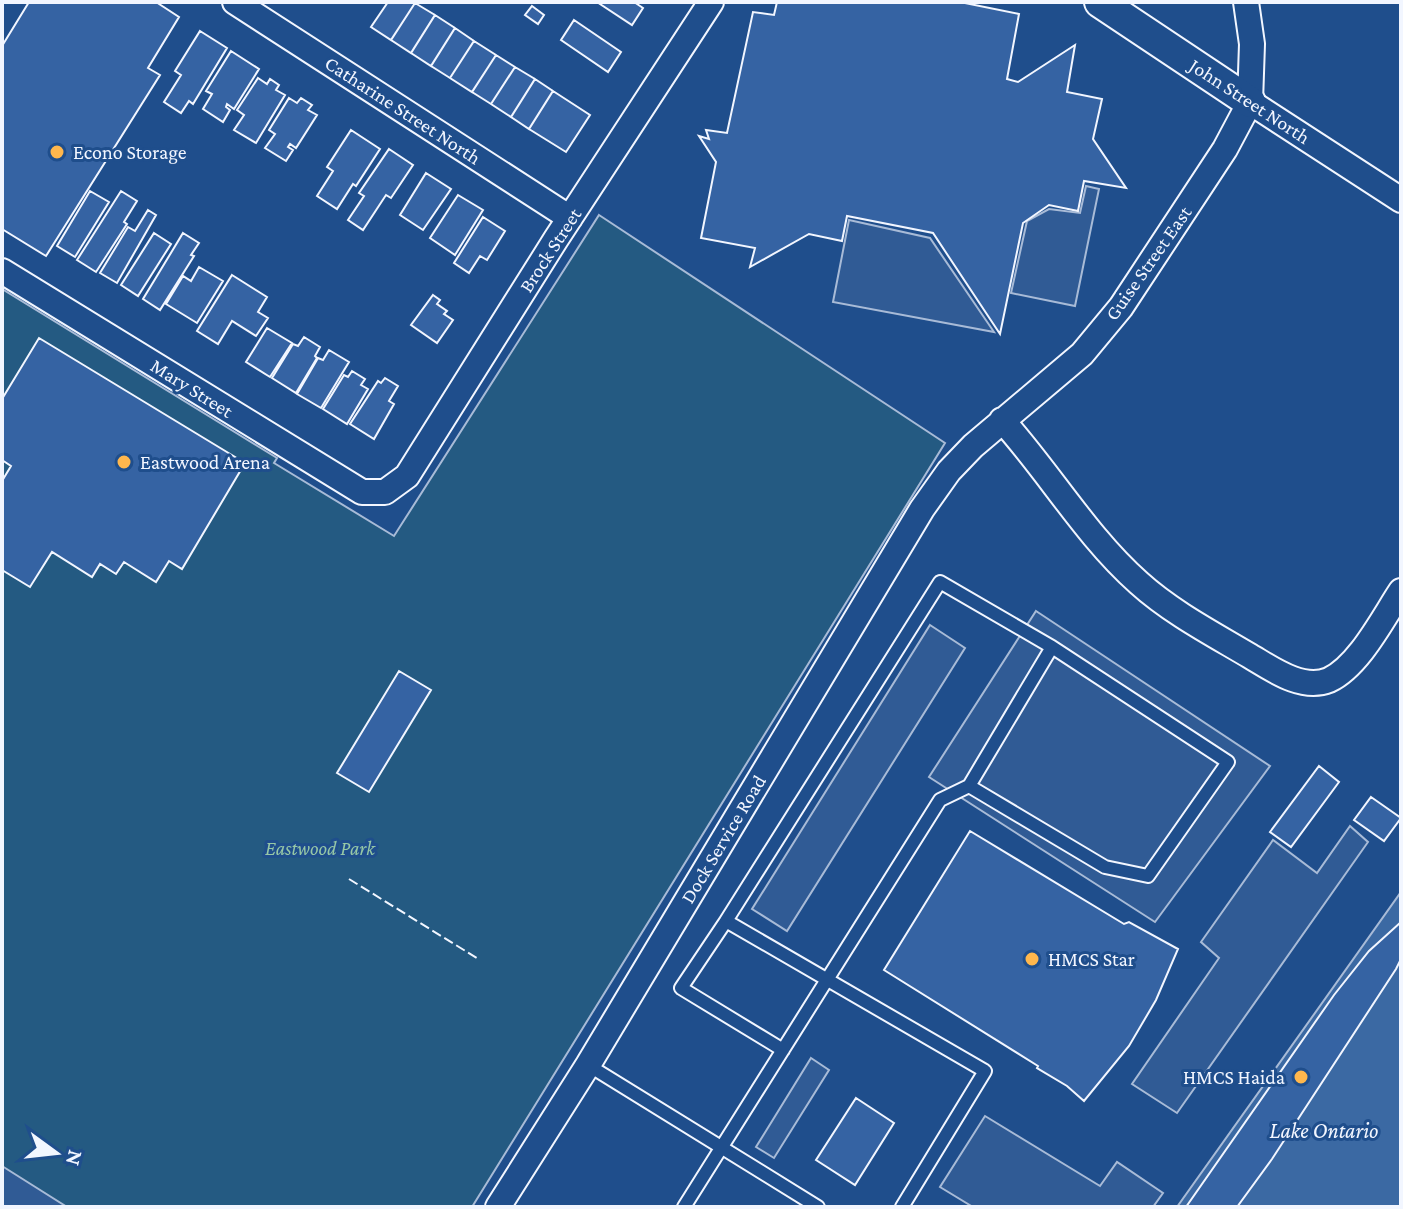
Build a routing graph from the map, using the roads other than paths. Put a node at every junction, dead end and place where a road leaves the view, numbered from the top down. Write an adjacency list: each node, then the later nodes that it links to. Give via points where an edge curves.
1 (235, 2): 7 (street, Catharine Street North)
2 (711, 2): 7 (street, Brock Street)
3 (1100, 2): 5 (street, John Street North)
4 (1246, 2): 5 (street, Guise Street East, via 1252,44)
5 (1250, 102): 6 (street, John Street North); 9 (street, Guise Street East, via 1121,307 1082,354)
6 (1401, 200)
7 (570, 218): 11 (street, Brock Street, via 407,476)
8 (2, 271): 11 (street, Mary Street, via 362,492)
9 (1002, 420): 10 (street, Guise Street East); 12 (street, via 1139,583 1280,674 1307,683 1328,680 1365,646)
10 (949, 471): 18 (street, Dock Service Road)
11 (385, 492)
12 (1401, 591)
13 (1052, 647): 14 (lane); 14 (lane, via 1228,762 1148,876 1105,867); 15 (lane, via 940,582)
14 (969, 786): 16 (lane, via 940,800)
15 (726, 921): 16 (lane); 17 (lane, via 681,988)
16 (827, 980): 17 (lane); 23 (lane, via 985,1071)
17 (783, 1050): 19 (lane)
18 (588, 1065): 19 (lane); 20 (street, Dock Service Road)
19 (721, 1147): 21 (lane); 22 (lane)
20 (498, 1207)
21 (684, 1207)
22 (818, 1207)
23 (902, 1207)

